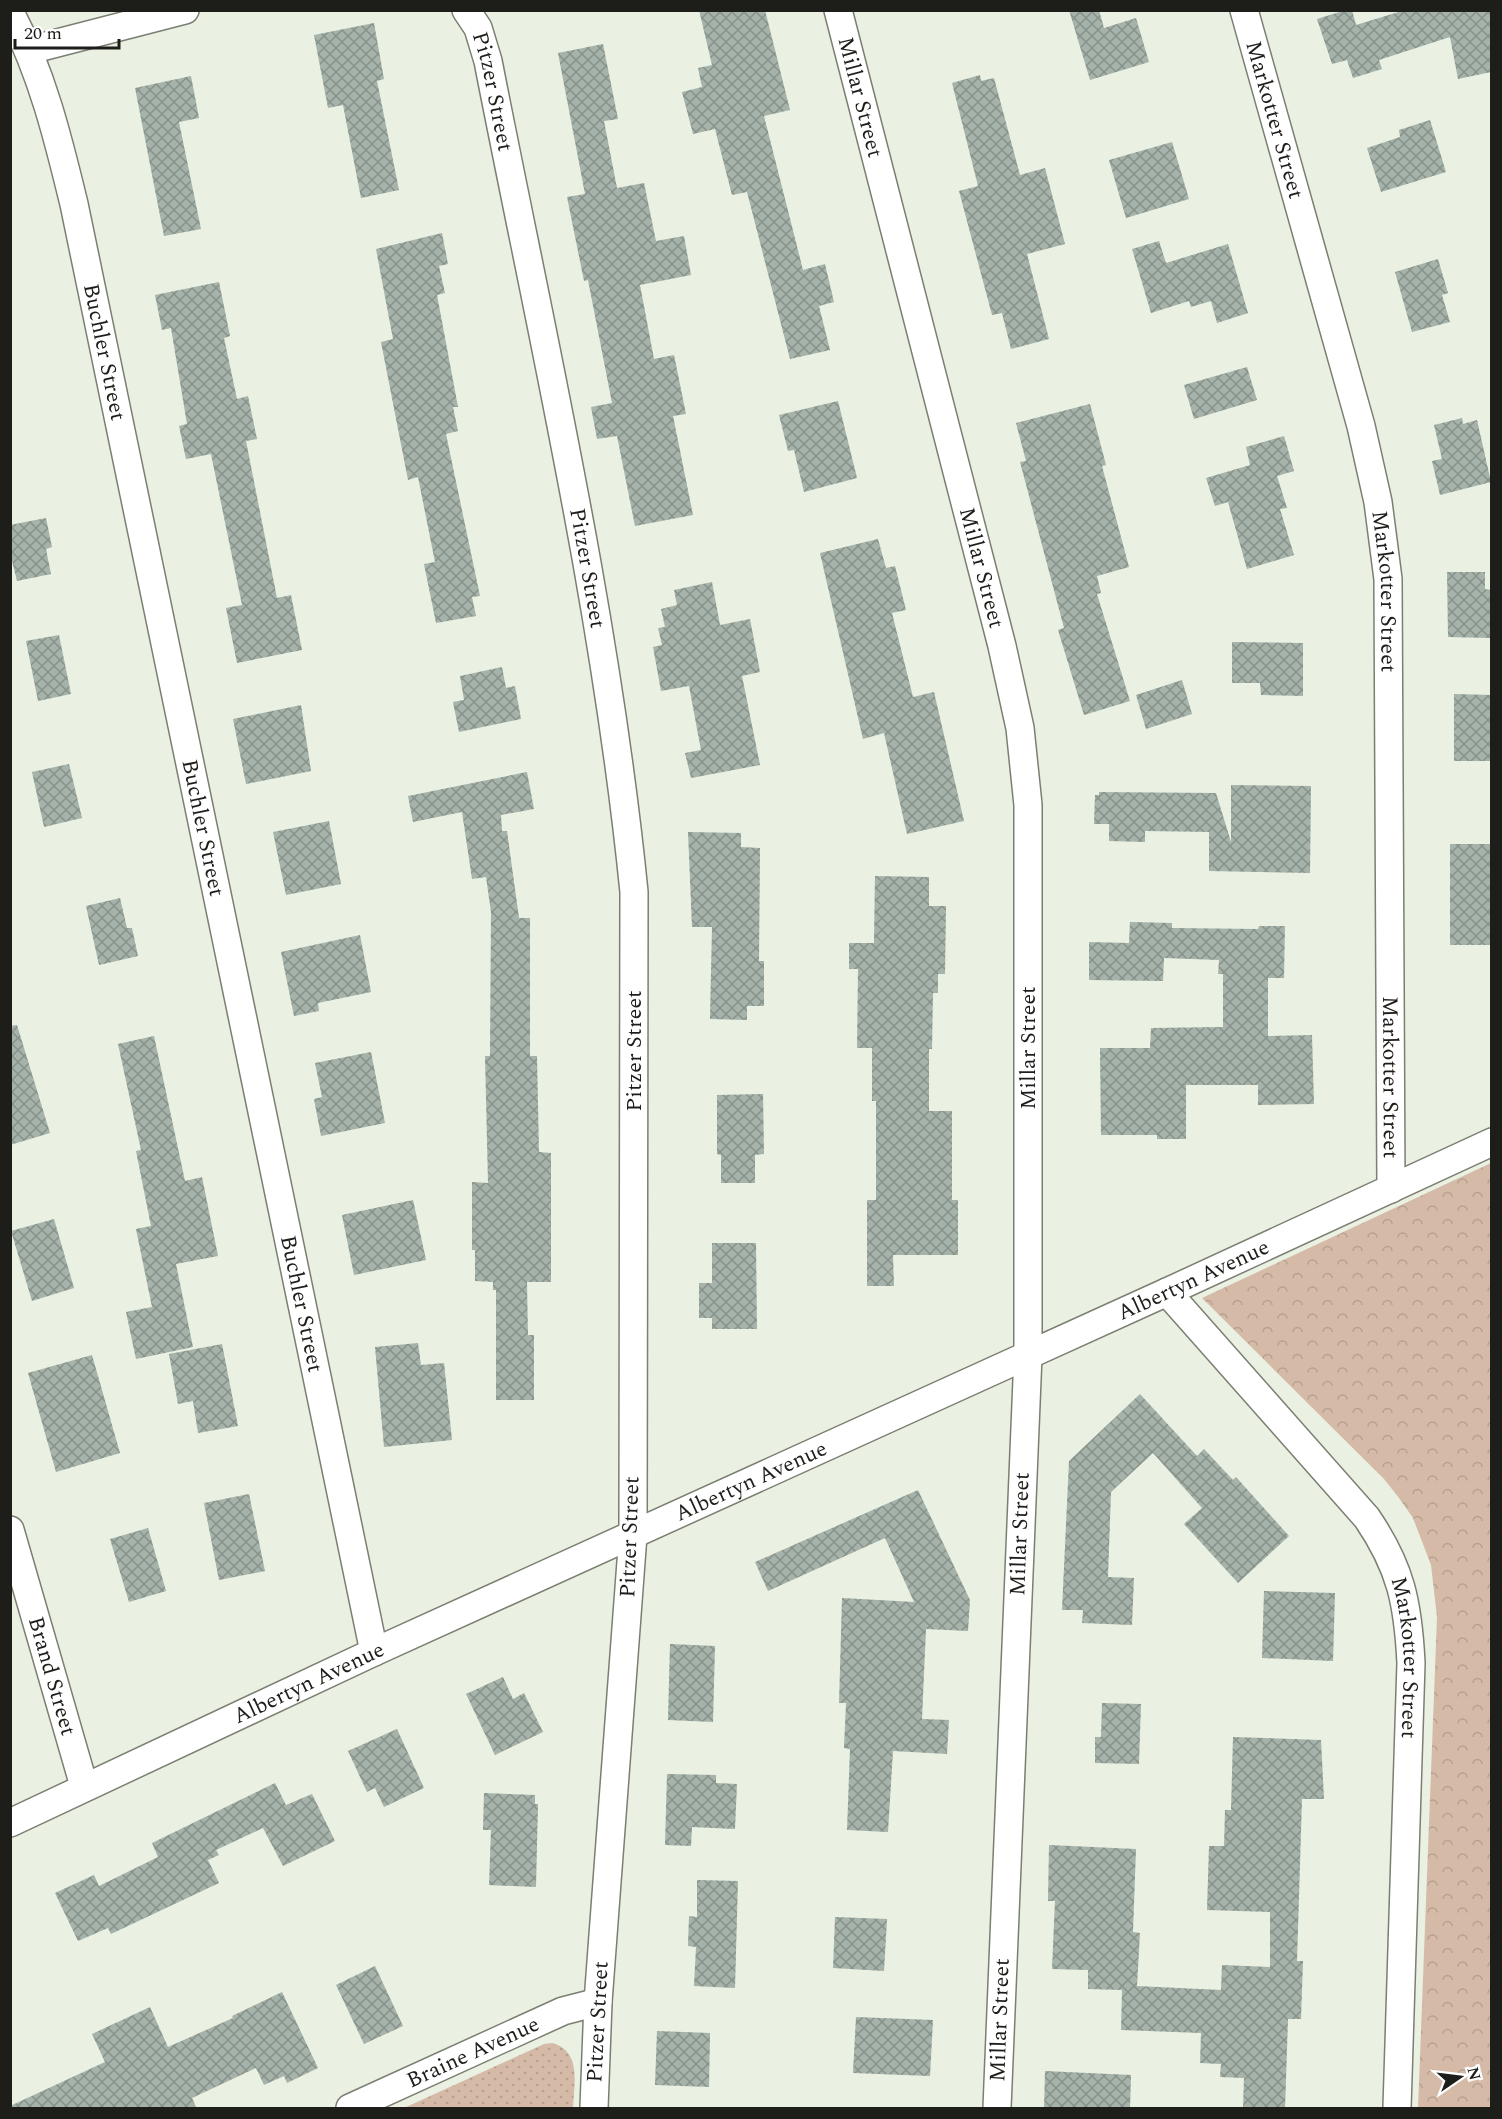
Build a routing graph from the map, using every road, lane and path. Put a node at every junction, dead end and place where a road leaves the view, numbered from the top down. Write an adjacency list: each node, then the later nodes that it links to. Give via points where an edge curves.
1 (185, 10): 6 (street)
2 (466, 10): 12 (street, Pitzer Street, via 478,28 488,62 604,657 624,786 634,892)
3 (838, 10): 10 (street, Millar Street, via 1020,728 1028,805)
4 (1244, 10): 8 (street, Markotter Street, via 1361,426 1378,502 1388,579)
5 (10, 12): 6 (street, Buchler Street)
6 (30, 50): 13 (street, Buchler Street, via 53,117 74,204)
7 (1491, 1142): 8 (street, Albertyn Avenue)
8 (1391, 1189): 9 (street, Albertyn Avenue)
9 (1167, 1292): 10 (street, Albertyn Avenue); 20 (street, Markotter Street, via 1367,1518 1387,1547 1400,1581 1409,1619 1411,1663)
10 (1028, 1354): 12 (street, Albertyn Avenue); 19 (street, Millar Street)
11 (10, 1530): 14 (street, Brand Street)
12 (633, 1535): 13 (street, Albertyn Avenue); 16 (street, Pitzer Street)
13 (374, 1652): 14 (street, Albertyn Avenue)
14 (84, 1786): 15 (street, Albertyn Avenue)
15 (10, 1823)
16 (598, 2002): 17 (street, Braine Avenue, via 562,2011); 18 (street, Pitzer Street)
17 (350, 2109)
18 (594, 2109)
19 (997, 2109)
20 (1397, 2109)

